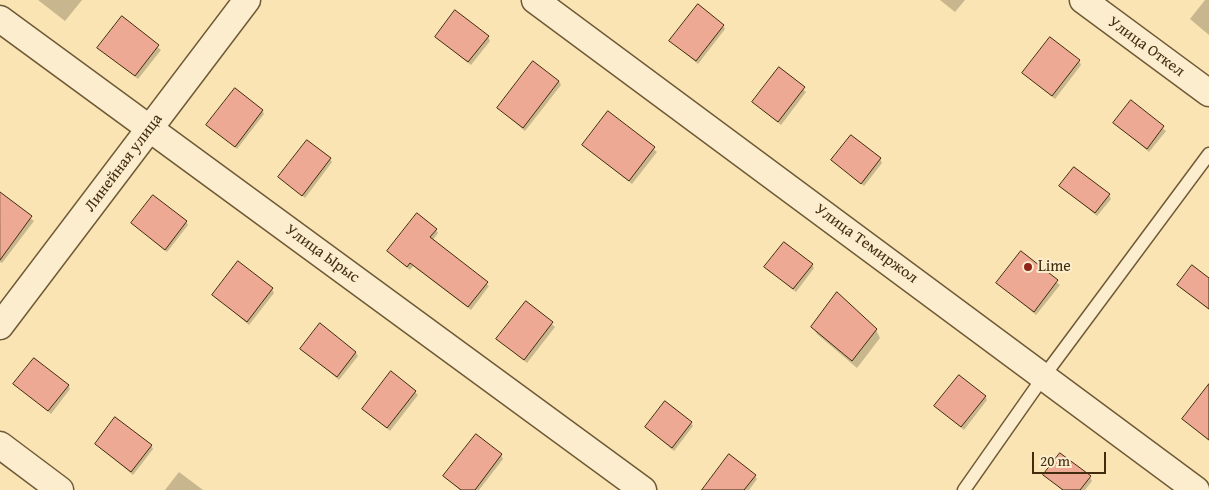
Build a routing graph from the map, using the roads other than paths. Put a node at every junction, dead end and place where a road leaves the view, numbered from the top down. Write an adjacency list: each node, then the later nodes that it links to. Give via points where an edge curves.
1 (247, 0): 6 (street, Линейная улица)
2 (535, 0): 9 (street, Улица Темиржол)
3 (1083, 0): 5 (street, Улица Откел)
4 (0, 19): 6 (street, Улица Ырыс)
5 (1209, 93)
6 (150, 129): 8 (street, Линейная улица); 12 (street, Улица Ырыс)
7 (1209, 154): 9 (lane)
8 (0, 326)
9 (1044, 376): 13 (lane); 14 (street, Улица Темиржол)
10 (0, 445): 11 (street)
11 (60, 490)
12 (643, 490)
13 (964, 490)
14 (1196, 490)

